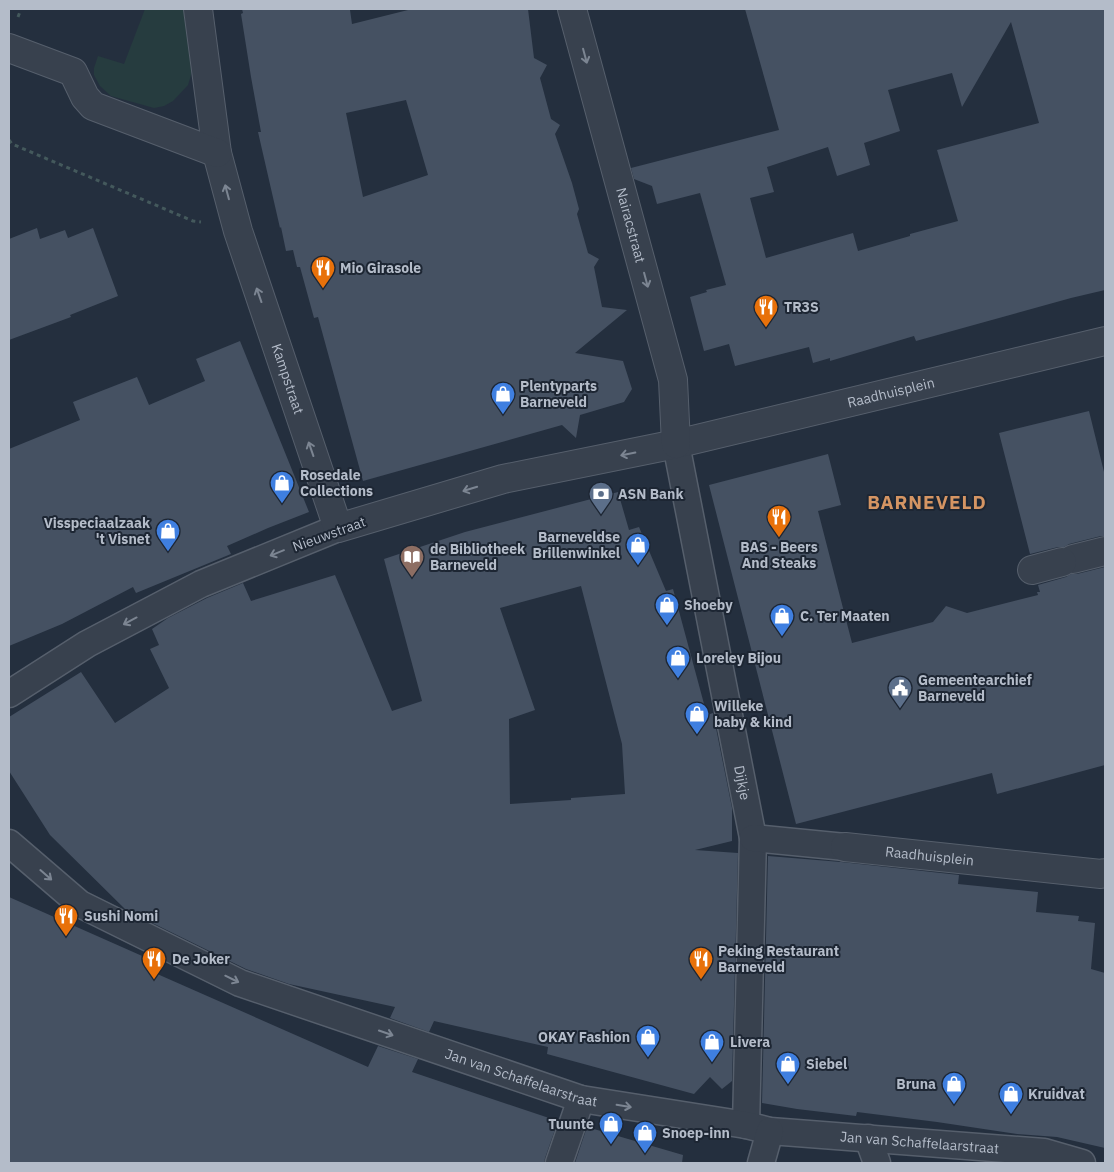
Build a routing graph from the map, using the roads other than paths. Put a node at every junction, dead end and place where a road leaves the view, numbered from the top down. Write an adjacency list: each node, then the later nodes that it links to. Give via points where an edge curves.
1 (198, 9): 4 (street, Kampstraat)
2 (572, 9): 6 (street, Nairacstraat, one-way to 6, via 673,380)
3 (9, 48): 4 (street, via 73,72 84,97 93,106)
4 (217, 152): 7 (street, Kampstraat, one-way to 4, via 238,231)
5 (1105, 340): 6 (street, Raadhuisplein)
6 (676, 444): 7 (street, Nieuwstraat, one-way to 7, via 503,479); 11 (street, Dijkje)
7 (338, 528): 10 (street, Nieuwstraat, one-way to 10, via 201,584 87,644)
8 (1105, 551): 9 (street)
9 (1032, 570)
10 (9, 694)
11 (753, 838): 13 (street, Raadhuisplein); 16 (street, Dijkje)
12 (9, 843): 15 (street, Jan van Schaffelaarstraat, one-way to 15, via 80,904 240,983)
13 (846, 847): 14 (street, Raadhuisplein)
14 (1105, 873)
15 (581, 1099): 16 (street, Jan van Schaffelaarstraat, one-way to 16); 18 (street)
16 (758, 1128): 17 (street, Jan van Schaffelaarstraat); 19 (street, Dijkje)
17 (868, 1138): 20 (street); 21 (street, Jan van Schaffelaarstraat, via 1044,1152)
18 (559, 1163)
19 (761, 1163)
20 (877, 1163)
21 (1082, 1163)

